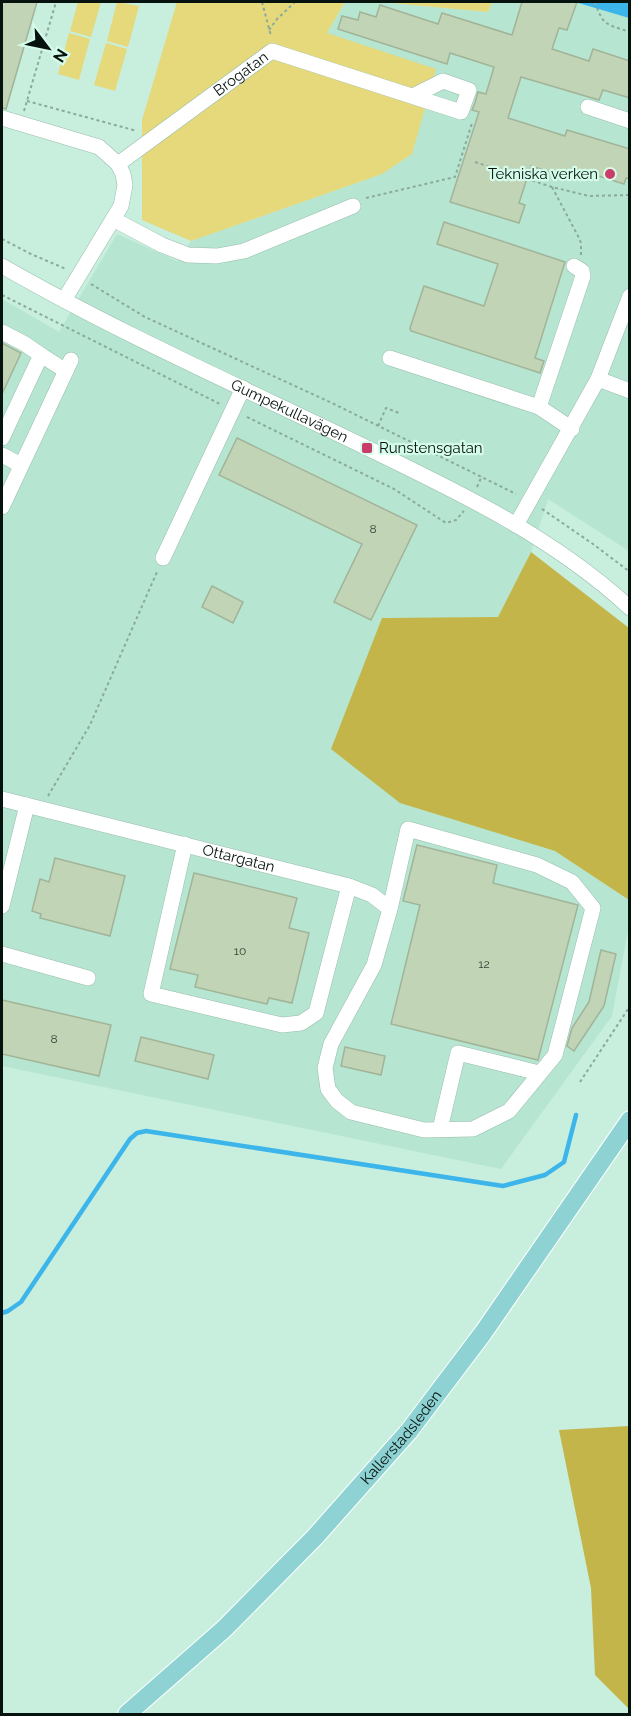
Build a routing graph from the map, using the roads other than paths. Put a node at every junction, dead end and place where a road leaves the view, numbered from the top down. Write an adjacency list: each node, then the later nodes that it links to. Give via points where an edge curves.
1 (413, 96): 1 (street, Brogatan, via 461,112 469,90 443,81); 5 (street, Brogatan, via 272,51)
2 (588, 107): 4 (street)
3 (2, 118): 5 (street, via 99,147)
4 (630, 121)
5 (118, 164): 7 (street, via 123,174 124,196)
6 (353, 206): 7 (street, via 244,251 217,256 188,255)
7 (113, 219): 11 (street)
8 (2, 266): 11 (street, Gumpekullavägen)
9 (576, 267): 18 (street, via 583,276)
10 (630, 296): 15 (street)
11 (64, 300): 16 (street, Gumpekullavägen)
12 (2, 332): 13 (street)
13 (41, 355): 20 (street); 22 (street, via 69,365)
14 (390, 358): 18 (street)
15 (598, 379): 17 (street); 19 (street)
16 (243, 388): 24 (street, Gumpekullavägen); 25 (street)
17 (630, 391)
18 (538, 407): 19 (street)
19 (572, 429): 24 (street)
20 (2, 438)
21 (2, 455): 22 (street)
22 (21, 465): 23 (street)
23 (2, 507)
24 (516, 525): 26 (street, Gumpekullavägen, via 584,570)
25 (163, 558)
26 (630, 608)
27 (2, 799): 28 (street, Ottargatan)
28 (34, 807): 29 (street, Ottargatan); 31 (street)
29 (185, 844): 30 (street, Ottargatan); 30 (street, via 150,994 282,1024 301,1023 316,1013)
30 (349, 886): 32 (street, Ottargatan, via 372,895)
31 (2, 906)
32 (390, 909): 35 (street, via 408,829 537,865 572,882 593,908 555,1055); 37 (street, via 374,965 331,1044 325,1068 328,1089 351,1112 424,1130)
33 (2, 954): 34 (street)
34 (88, 978)
35 (539, 1073): 37 (street, via 509,1111 473,1129); 37 (street, via 458,1053)
36 (630, 1120): 38 (main road, Kallerstadsleden, via 483,1333 409,1431 315,1537 224,1629)
37 (440, 1130)
38 (127, 1714)

